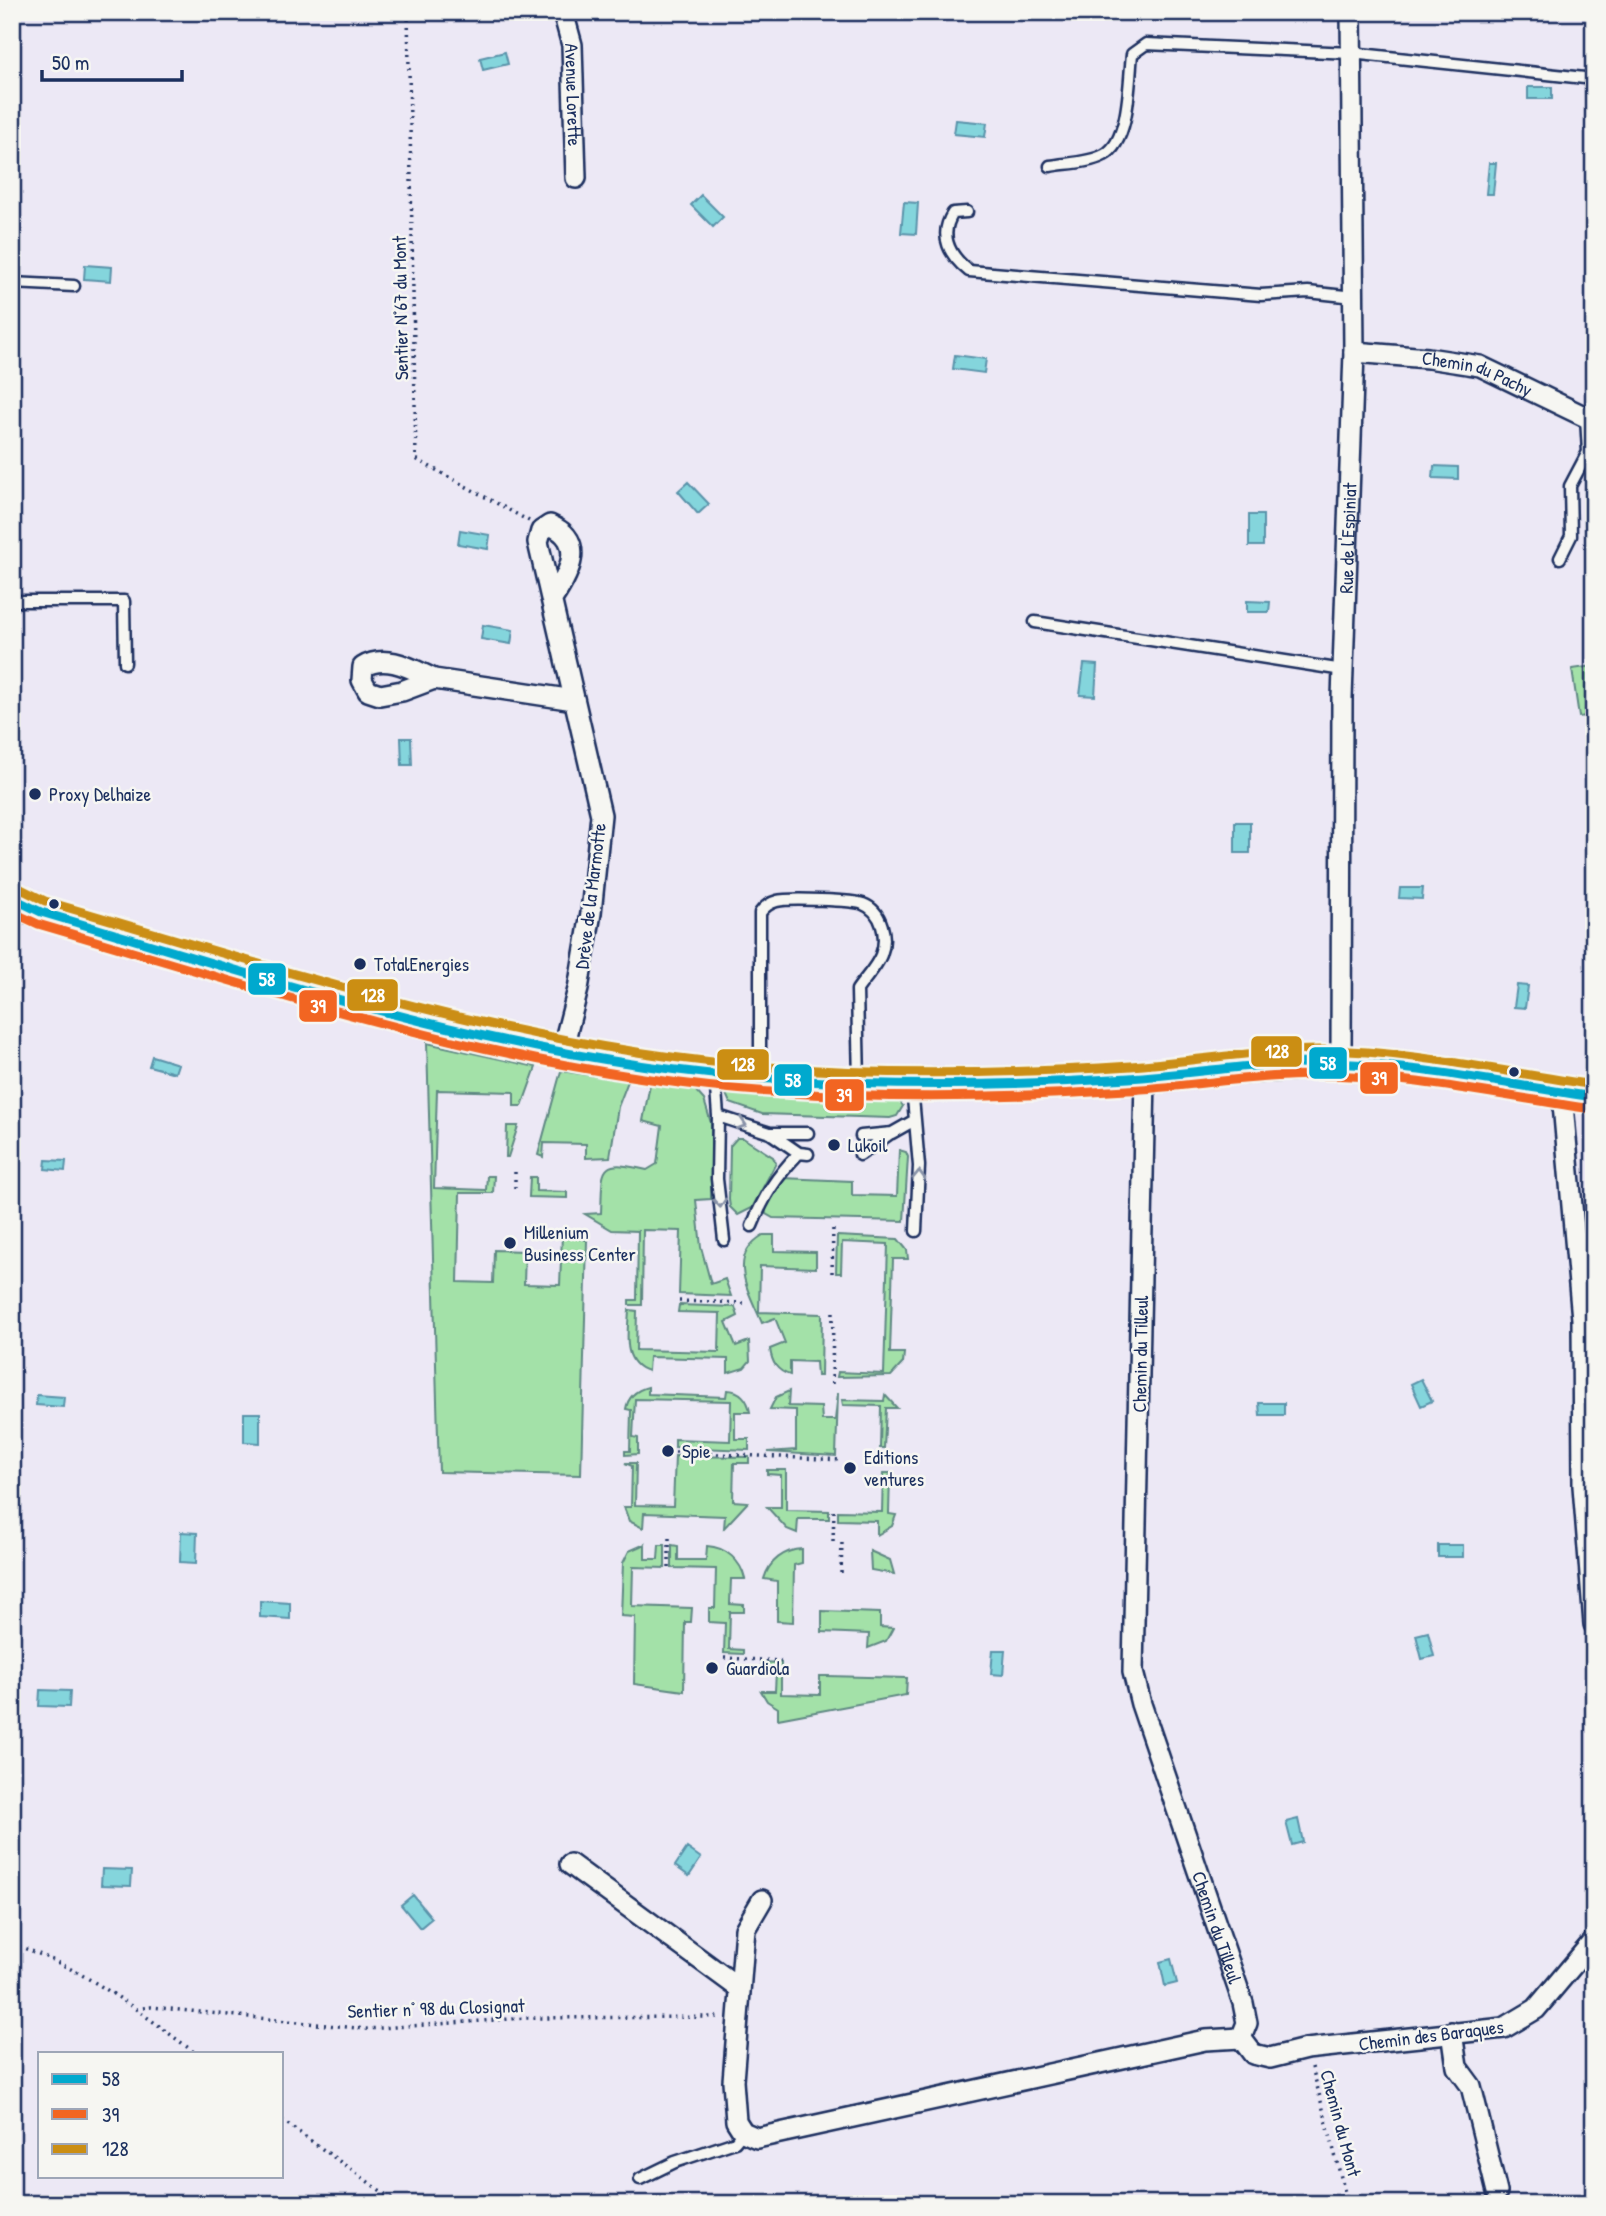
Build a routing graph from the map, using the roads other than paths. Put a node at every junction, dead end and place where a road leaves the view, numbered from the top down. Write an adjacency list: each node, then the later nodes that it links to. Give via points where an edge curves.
1 (563, 12): 6 (street, Avenue Lorette, via 572,45)
2 (1351, 12): 3 (street, Rue de l'Espiniat)
3 (1351, 53): 4 (lane); 5 (lane, via 1146,44 1132,54 1123,130 1111,151); 10 (street, Rue de l'Espiniat)
4 (1594, 79)
5 (1051, 166)
6 (576, 178)
7 (967, 212): 10 (lane, via 953,213 946,243 970,271 1261,295 1308,292)
8 (12, 283): 9 (lane)
9 (74, 286)
10 (1354, 297): 11 (street, Rue de l'Espiniat)
11 (1354, 352): 12 (street, Chemin du Pachy, via 1480,366); 18 (street, Rue de l'Espiniat)
12 (1590, 419): 13 (lane, via 1588,452 1570,486 1571,536)
13 (1560, 558)
14 (553, 598): 14 (street, Drève de la Marmotte, via 538,542 543,528 550,525 560,529 572,554 571,571); 20 (street, Drève de la Marmotte)
15 (12, 601): 17 (lane, via 124,601)
16 (1035, 622): 18 (lane)
17 (125, 663)
18 (1343, 670): 25 (street, Rue de l'Espiniat)
19 (434, 679): 20 (street)
20 (574, 701): 24 (street, Drève de la Marmotte, via 601,815 600,848 578,989)
21 (12, 898): 23 (main road)
22 (12, 905): 23 (main road)
23 (41, 912): 24 (main road, via 412,1020)
24 (562, 1051): 26 (main road)
25 (1341, 1063): 27 (main road); 31 (main road)
26 (715, 1075): 28 (main road); 33 (lane)
27 (1146, 1077): 30 (main road); 49 (street, Chemin du Tilleul, via 1133,1671 1243,2003 1247,2023)
28 (760, 1078): 29 (main road); 29 (lane, via 760,913 778,900 862,903 875,911 884,928 877,965 857,990)
29 (859, 1083): 30 (main road)
30 (912, 1085): 34 (lane)
31 (1562, 1093): 32 (main road); 43 (street, via 1582,1319 1583,1486)
32 (1594, 1097)
33 (718, 1116): 36 (lane, one-way to 36); 42 (lane, one-way to 42, via 717,1179)
34 (915, 1120): 35 (lane); 41 (lane, one-way to 34, via 919,1166)
35 (892, 1132): 38 (lane); 39 (lane)
36 (770, 1133): 37 (lane); 40 (lane, via 804,1154 776,1177)
37 (808, 1133)
38 (861, 1136)
39 (860, 1155)
40 (752, 1226)
41 (916, 1231)
42 (724, 1240)
43 (1594, 1625)
44 (570, 1864): 47 (street)
45 (762, 1900): 47 (street, via 745,1929)
46 (1594, 1940): 48 (street, Chemin des Baraques, via 1549,1996 1523,2020 1485,2032)
47 (739, 1988): 50 (street, via 733,2081 736,2121)
48 (1452, 2032): 49 (street, Chemin des Baraques, via 1261,2058); 52 (street, via 1457,2067 1471,2086)
49 (1241, 2038): 50 (street, via 1205,2040 757,2138)
50 (743, 2132): 51 (lane, via 735,2142 674,2162)
51 (640, 2179)
52 (1497, 2192)

